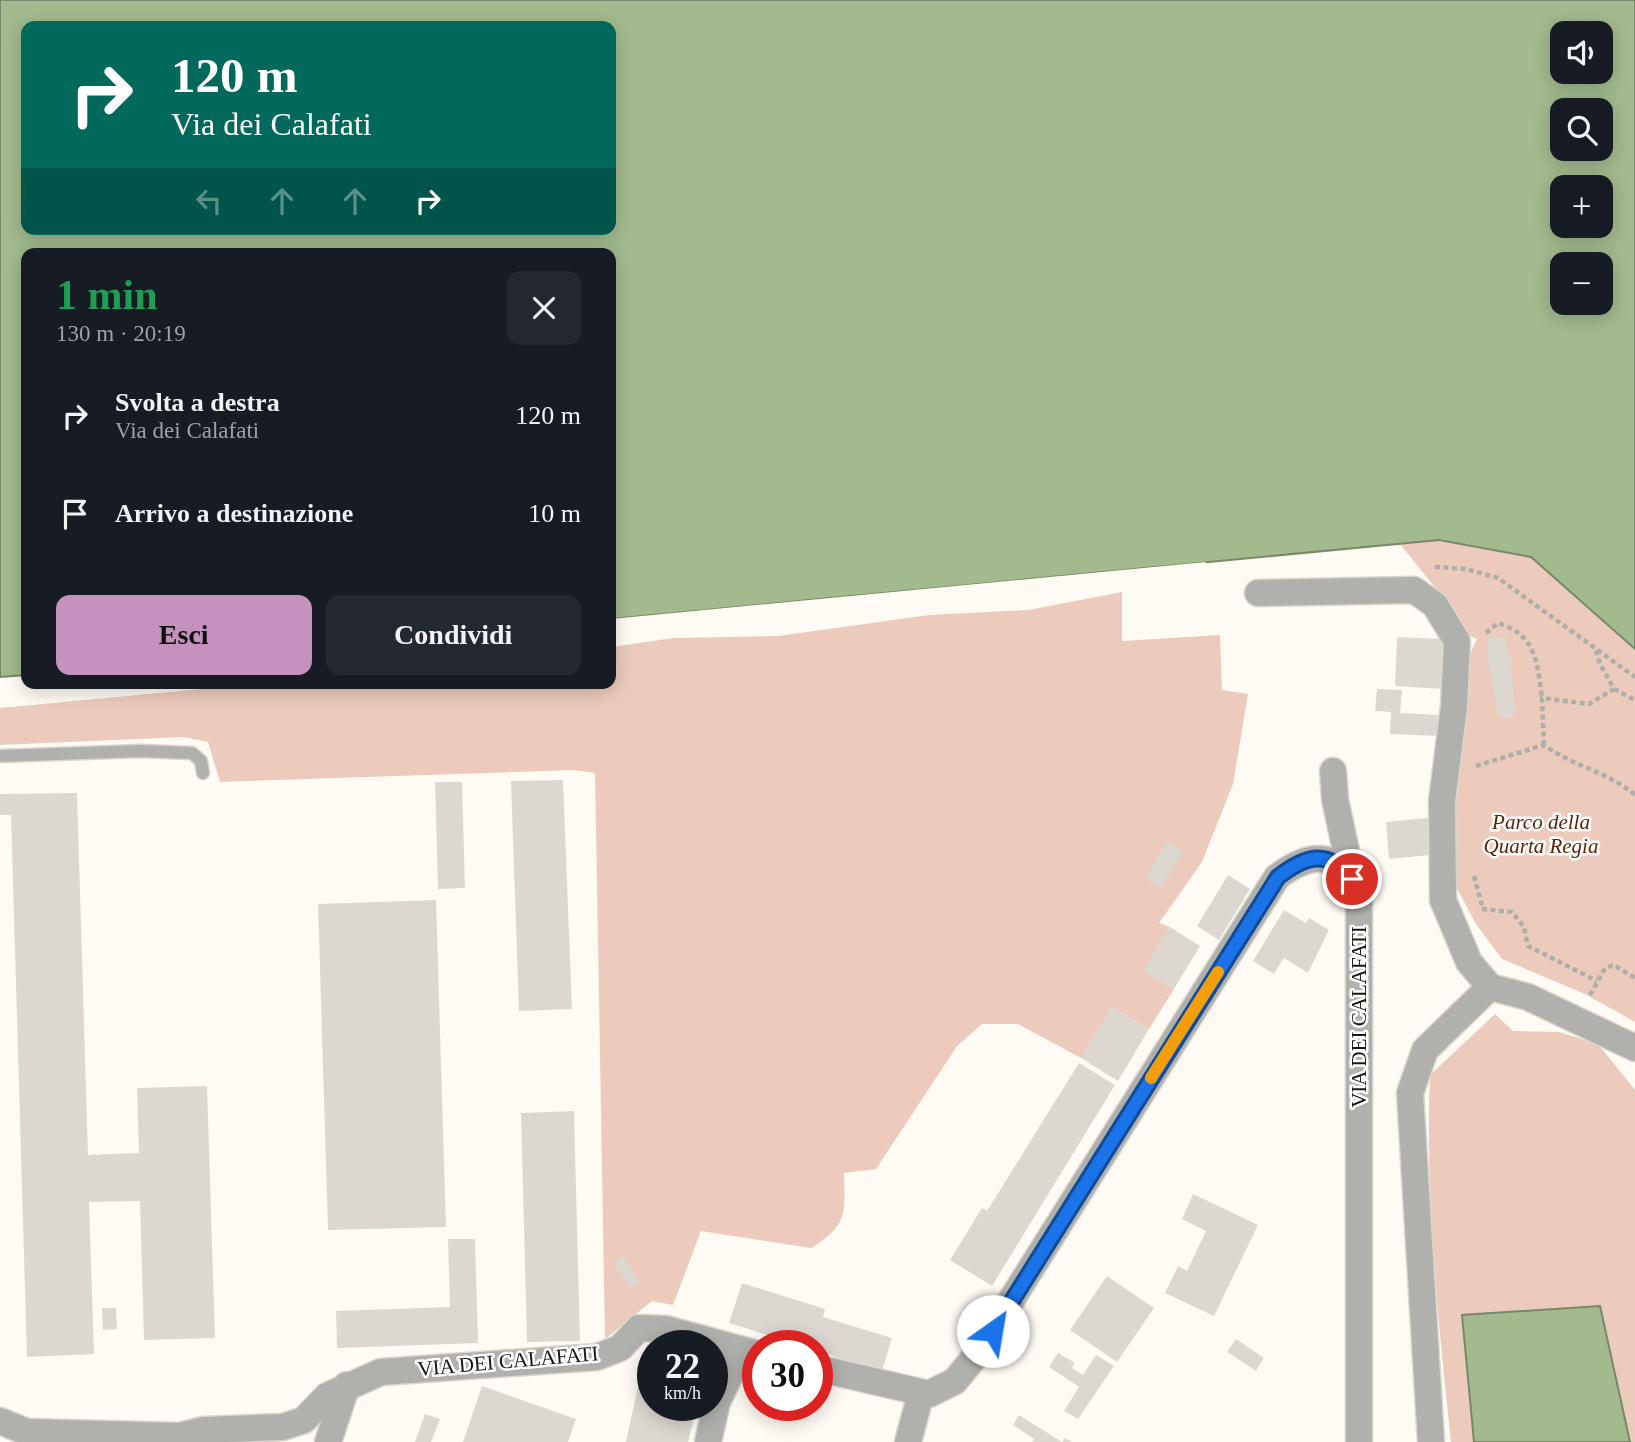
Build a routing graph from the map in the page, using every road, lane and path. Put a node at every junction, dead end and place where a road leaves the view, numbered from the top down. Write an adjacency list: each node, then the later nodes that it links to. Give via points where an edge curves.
1 (1414, 590): 2 (street); 4 (path, via 1433,567 1466,569 1498,578); 18 (street, via 1435,605 1457,641 1442,801 1443,900)
2 (1258, 593)
3 (1480, 643): 7 (path, via 1498,623 1514,628 1531,644)
4 (1595, 647): 5 (path); 6 (path)
5 (1635, 677)
6 (1614, 689): 7 (path, via 1589,704); 8 (path)
7 (1542, 698): 9 (path)
8 (1635, 700)
9 (1544, 746): 11 (path); 14 (path)
10 (0, 756): 13 (lane, via 192,753 201,761)
11 (1471, 769)
12 (1334, 771): 16 (street, VIA DEI CALAFATI, via 1335,799)
13 (203, 773)
14 (1635, 794)
15 (1473, 872): 17 (path)
16 (1352, 879): 28 (street, via 1325,858 1297,862 1278,877 978,1353 954,1381 929,1394); 34 (street, VIA DEI CALAFATI, via 1359,896)
17 (1483, 909): 18 (path); 20 (path, via 1512,912 1524,927 1528,946)
18 (1452, 920): 21 (street, via 1469,962)
19 (1635, 978): 20 (path, via 1614,965 1605,968)
20 (1597, 981): 22 (path)
21 (1490, 987): 22 (street, via 1528,996); 35 (street, via 1425,1050 1410,1093)
22 (1576, 1018): 23 (street)
23 (1635, 1048)
24 (742, 1350): 27 (street, VIA DEI CALAFATI, via 666,1329 639,1328 620,1348 597,1357 381,1372)
25 (742, 1364): 32 (street, VIA DEI CALAFATI, via 717,1402)
26 (833, 1372): 28 (street)
27 (347, 1385): 30 (street, VIA DEI CALAFATI, via 327,1396 304,1420 283,1427 203,1430); 31 (street)
28 (921, 1393): 33 (street)
29 (0, 1421): 30 (street, VIA DEI CALAFATI, via 27,1432)
30 (188, 1439)
31 (328, 1442)
32 (708, 1442)
33 (908, 1442)
34 (1359, 1442)
35 (1431, 1442)

